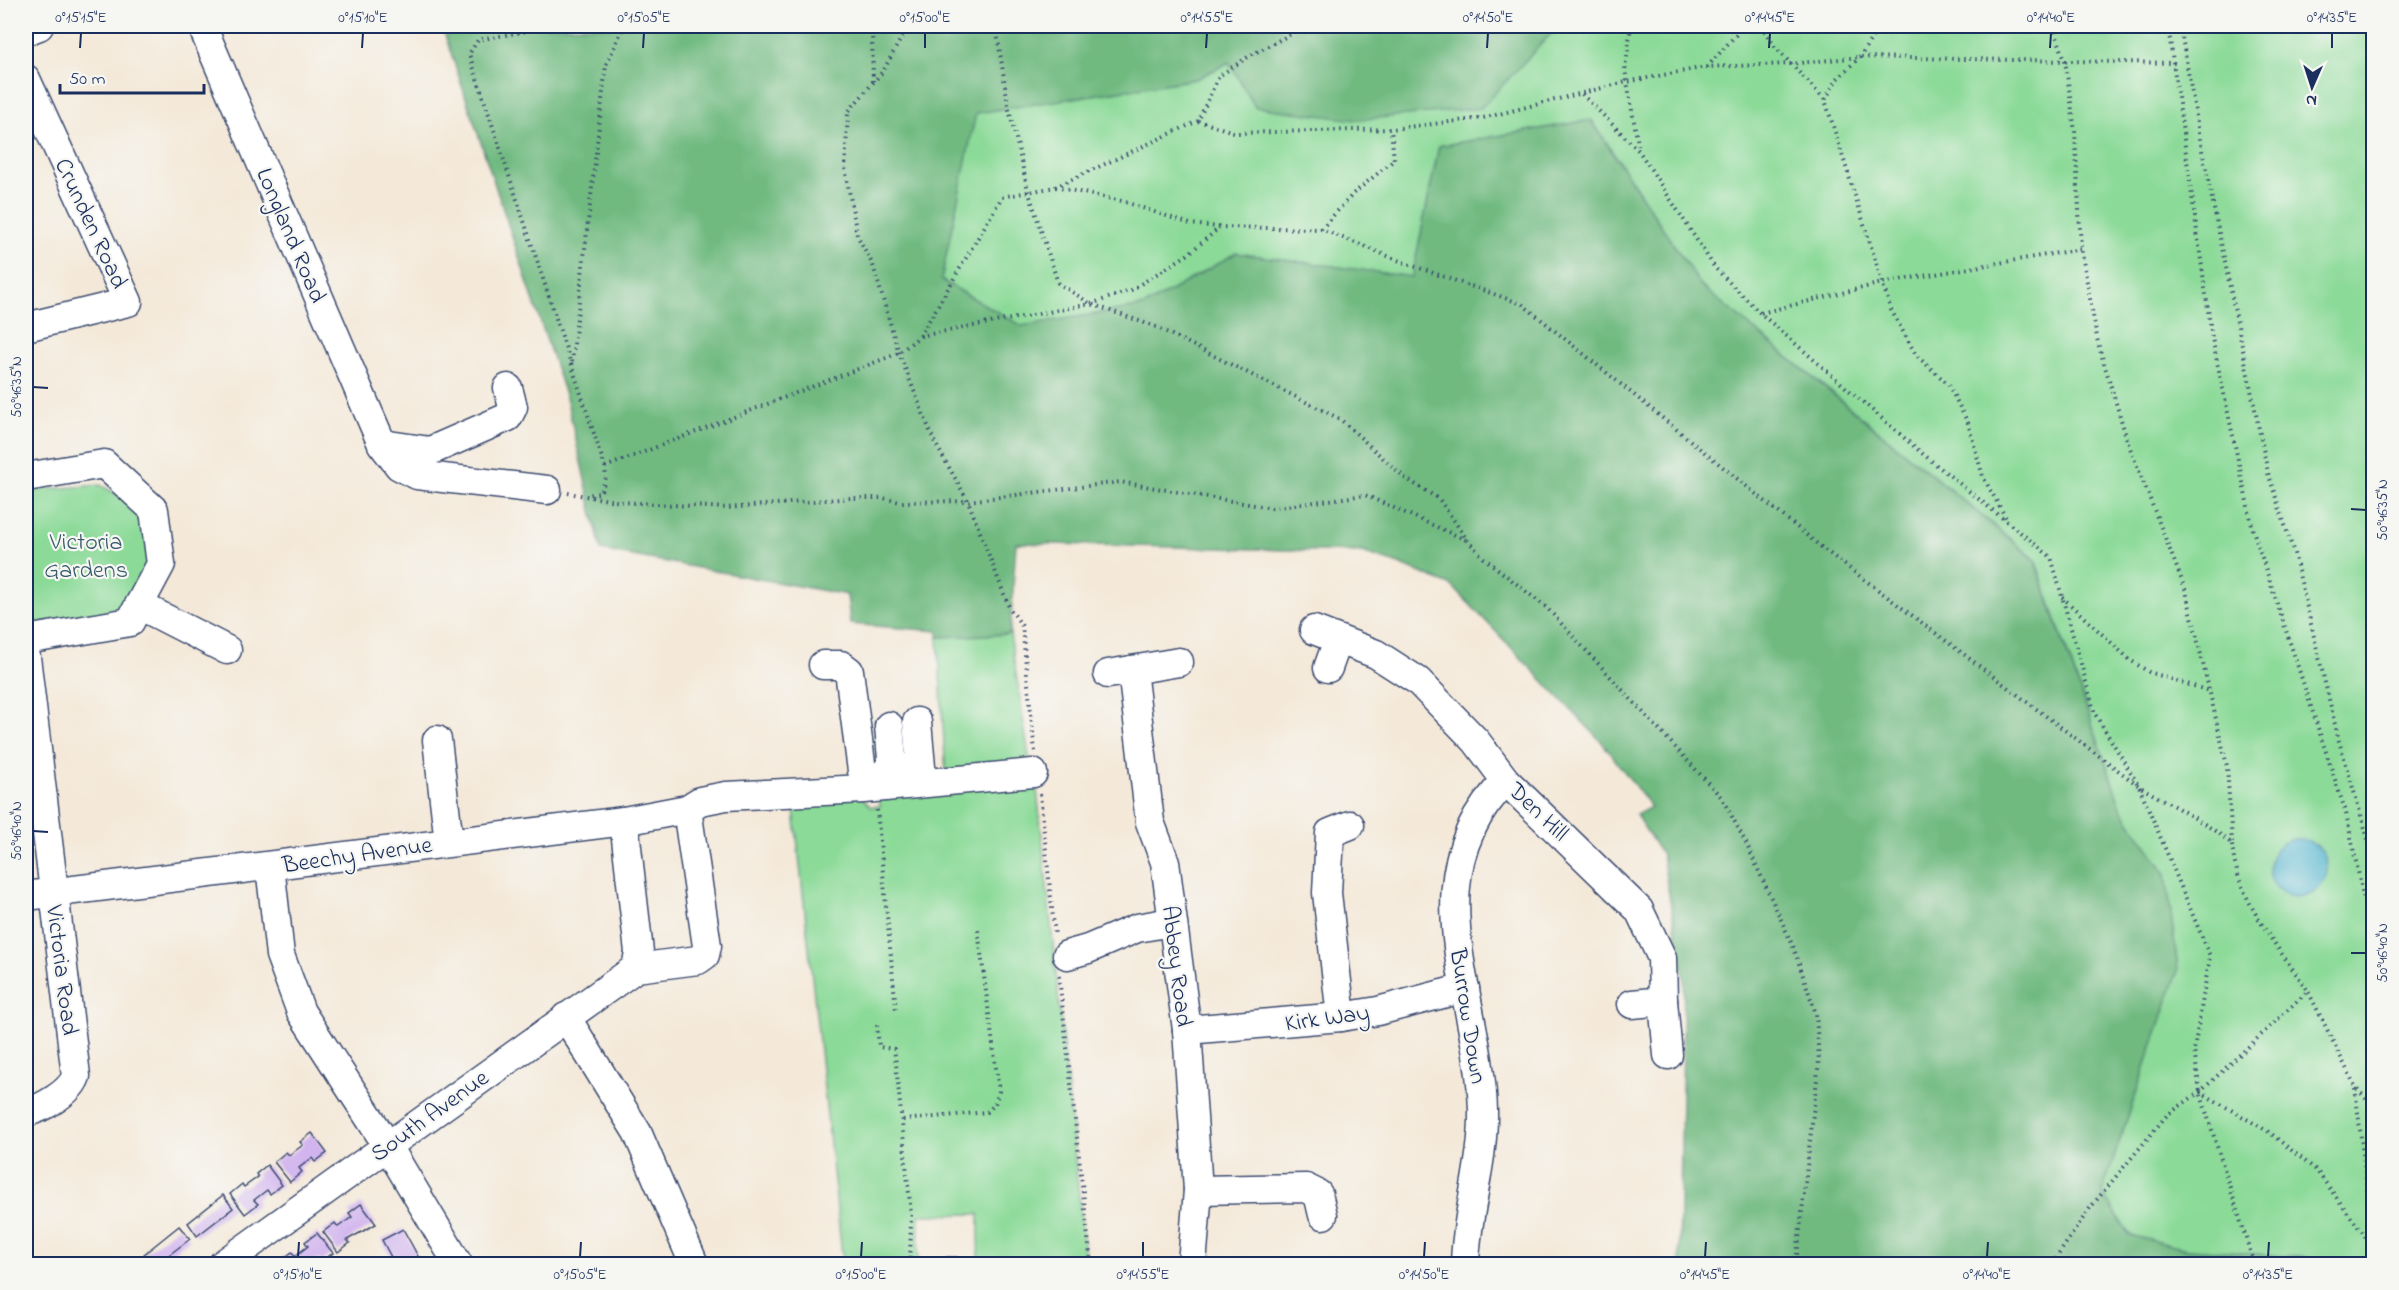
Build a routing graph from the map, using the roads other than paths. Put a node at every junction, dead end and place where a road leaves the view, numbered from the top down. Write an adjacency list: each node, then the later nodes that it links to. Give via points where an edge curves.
1 (39, 26): 3 (street)
2 (202, 26): 7 (street, Longland Road)
3 (26, 31)
4 (26, 79): 5 (street, Crunden Road, via 128,303)
5 (26, 327)
6 (508, 388): 7 (street, via 513,407 508,417 430,451)
7 (382, 444): 9 (street, Longland Road, via 399,466 417,475)
8 (26, 477): 10 (street, via 104,464 154,510 161,564)
9 (547, 490)
10 (139, 605): 11 (street, via 130,621); 12 (street)
11 (26, 640)
12 (227, 650)
13 (26, 657): 27 (street, Victoria Road)
14 (1179, 662): 28 (street, Abbey Road, via 1120,672 1150,822 1165,862)
15 (823, 665): 21 (street, via 841,665 849,671)
16 (1328, 668): 20 (street, Den Hill, via 1326,635 1376,654 1418,681 1476,741)
17 (903, 724): 21 (street, via 894,769)
18 (437, 740): 25 (street)
19 (1033, 773): 21 (street)
20 (1506, 781): 31 (street, Burrow Down, via 1475,818 1462,847 1455,881 1455,924); 32 (street, Den Hill, via 1639,910 1662,958)
21 (864, 789): 22 (street, Beechy Avenue, via 726,796 700,801)
22 (687, 809): 23 (street, Beechy Avenue); 30 (street, via 705,955 698,960)
23 (624, 820): 25 (street, Beechy Avenue); 30 (street, via 639,952)
24 (1331, 826): 35 (street, via 1327,892)
25 (449, 842): 26 (street, Beechy Avenue)
26 (270, 866): 27 (street, Beechy Avenue); 39 (street, via 280,955 301,1012)
27 (39, 894): 38 (street, Victoria Road, via 76,1076 74,1084)
28 (1171, 922): 29 (street, via 1137,928); 36 (street, Abbey Road)
29 (1060, 955)
30 (636, 968): 34 (street, South Avenue)
31 (1465, 988): 35 (street, Kirk Way); 46 (street, Burrow Down, via 1483,1110)
32 (1663, 1001): 33 (street); 37 (street, Den Hill)
33 (1632, 1004)
34 (566, 1017): 39 (street, South Avenue); 44 (street, via 637,1132)
35 (1341, 1017): 36 (street, Kirk Way)
36 (1187, 1030): 40 (street, Abbey Road)
37 (1668, 1055)
38 (26, 1112)
39 (387, 1145): 42 (street, South Avenue); 43 (street)
40 (1198, 1190): 41 (street, via 1306,1188 1318,1194); 45 (street, Abbey Road)
41 (1323, 1215)
42 (223, 1264)
43 (458, 1264)
44 (694, 1264)
45 (1192, 1264)
46 (1465, 1264)

